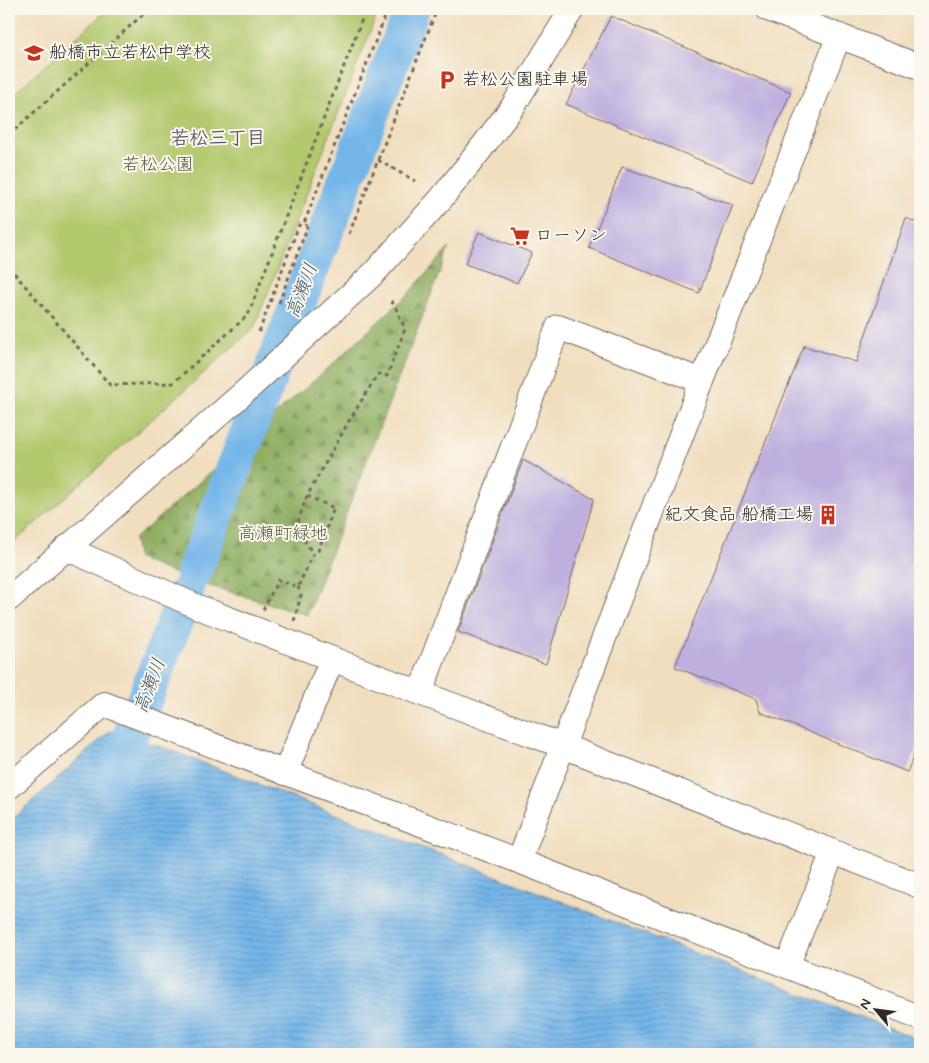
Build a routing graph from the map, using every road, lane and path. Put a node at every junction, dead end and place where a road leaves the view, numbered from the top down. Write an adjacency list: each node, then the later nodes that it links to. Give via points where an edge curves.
1 (149, 9): 9 (path)
2 (366, 9): 14 (path, via 248,315 173,383 110,385)
3 (388, 9): 12 (path)
4 (437, 9): 10 (path)
5 (572, 9): 20 (street, via 512,108 440,200 374,273 248,389)
6 (768, 9): 7 (street)
7 (840, 36): 8 (street); 18 (street)
8 (920, 67)
9 (9, 135)
10 (378, 160): 11 (path); 13 (path)
11 (415, 181)
12 (305, 221): 16 (path, via 308,228); 17 (path, via 299,225)
13 (349, 234)
14 (9, 267)
15 (390, 300): 19 (path, via 404,328 387,376 378,374)
16 (279, 303)
17 (259, 332)
18 (702, 381): 27 (street, via 558,327); 28 (street)
19 (308, 496): 21 (path, via 296,526); 21 (path, via 334,508 318,551)
20 (66, 548): 23 (street); 26 (street, via 198,607)
21 (313, 554): 22 (path)
22 (298, 587): 24 (path, via 278,580); 25 (path, via 301,595)
23 (9, 599)
24 (263, 610)
25 (294, 622)
26 (332, 659): 27 (street); 29 (street)
27 (420, 693): 28 (street)
28 (563, 746): 31 (street); 32 (street)
29 (285, 773): 30 (street, via 104,704); 32 (street)
30 (9, 787)
31 (834, 852): 33 (street); 34 (street)
32 (519, 861): 34 (street)
33 (920, 886)
34 (787, 966): 35 (street)
35 (920, 1018)

